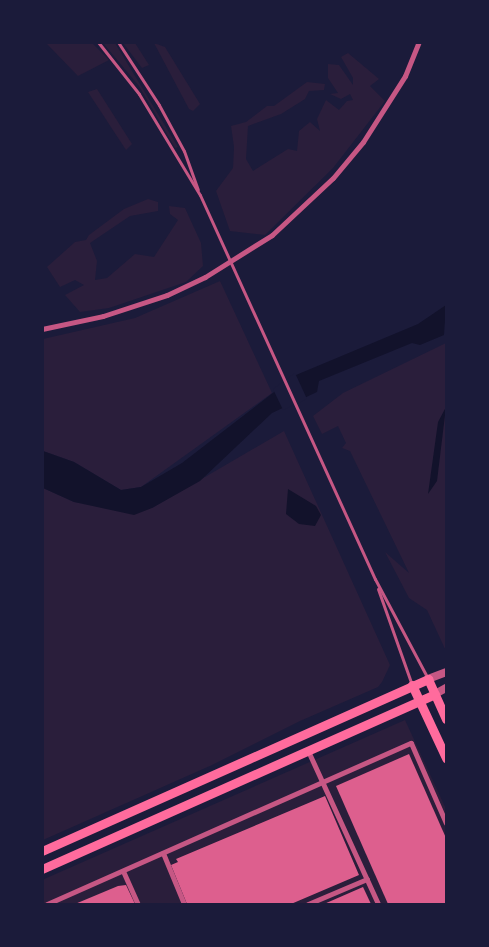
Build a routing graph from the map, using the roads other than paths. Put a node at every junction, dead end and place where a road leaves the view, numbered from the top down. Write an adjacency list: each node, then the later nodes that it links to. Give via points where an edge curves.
1 (98, 42): 4 (lane, via 140,94)
2 (118, 42): 4 (lane, via 172,128)
3 (419, 42): 5 (street, via 405,76 363,142 334,178 272,234 205,277 167,294 103,316)
4 (200, 195): 6 (lane)
5 (42, 329)
6 (375, 579): 8 (lane); 9 (lane)
7 (446, 672): 8 (street)
8 (428, 678): 9 (main road); 11 (main road)
9 (412, 685): 12 (main road); 14 (main road)
10 (446, 688): 11 (street)
11 (435, 694): 12 (main road); 13 (main road)
12 (420, 702): 15 (main road); 16 (main road)
13 (446, 719)
14 (300, 738): 15 (main road); 19 (main road)
15 (309, 753): 17 (street); 21 (main road)
16 (446, 758)
17 (324, 782): 18 (street, via 411,743); 20 (street); 23 (street)
18 (446, 823)
19 (42, 851)
20 (163, 853): 22 (street); 26 (street)
21 (42, 869)
22 (123, 871): 24 (street); 25 (street)
23 (367, 879): 27 (street); 28 (street)
24 (47, 904)
25 (138, 904)
26 (184, 904)
27 (308, 904)
28 (378, 904)

